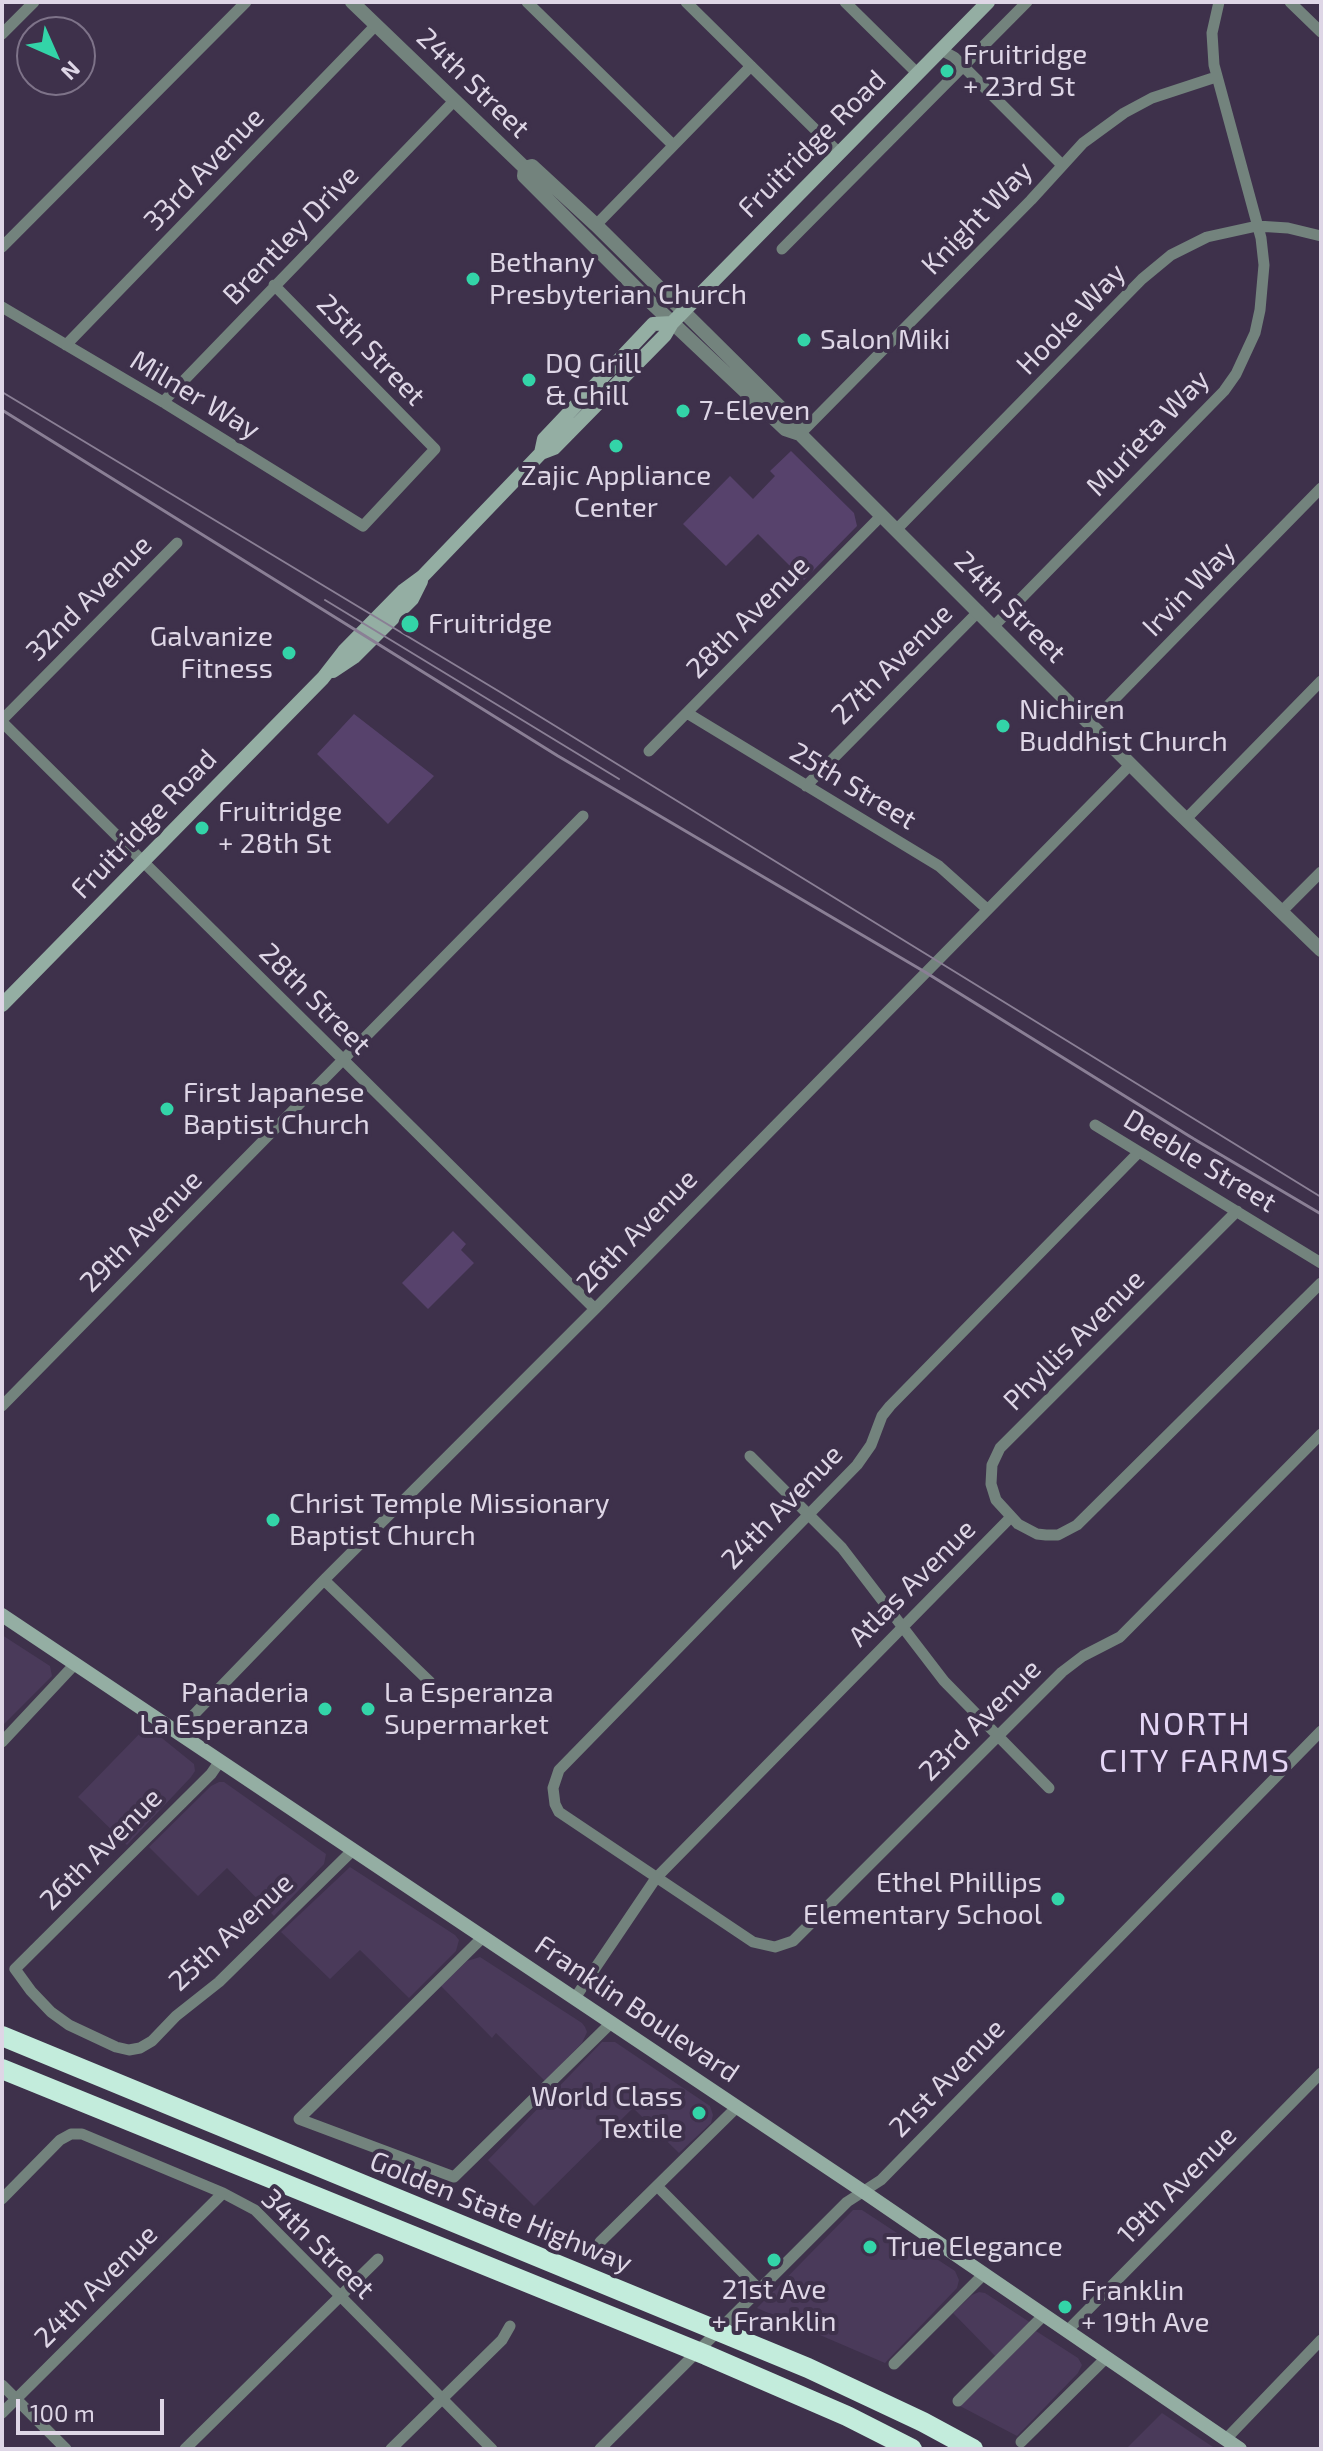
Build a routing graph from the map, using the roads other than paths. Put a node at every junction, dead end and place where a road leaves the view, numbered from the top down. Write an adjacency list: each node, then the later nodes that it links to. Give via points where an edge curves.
1 (34, 2): 13 (street)
2 (246, 2): 27 (street)
3 (352, 2): 11 (street, 24th Street)
4 (527, 2): 20 (street)
5 (686, 2): 15 (street)
6 (845, 2): 17 (street)
7 (988, 2): 14 (main road, Fruitridge Road)
8 (1027, 2): 16 (street)
9 (1219, 2): 18 (street, Murieta Way, via 1212,33)
10 (1290, 2): 12 (street)
11 (376, 25): 19 (street, 24th Street); 33 (street, 33rd Avenue)
12 (1321, 32)
13 (2, 34)
14 (941, 50): 16 (street); 17 (main road, Fruitridge Road)
15 (751, 66): 20 (street); 21 (street)
16 (964, 67): 22 (street); 28 (street)
17 (917, 73): 21 (main road, Fruitridge Road)
18 (1216, 77): 22 (street, Knight Way, via 1135,106); 25 (street, Murieta Way)
19 (454, 101): 23 (street, 24th Street); 29 (street, Brentley Drive)
20 (672, 144): 24 (street)
21 (839, 153): 31 (main road, Fruitridge Road)
22 (1062, 165): 35 (street, Knight Way)
23 (525, 168): 24 (street, 24th Street, via 532,166); 32 (street, 24th Street, via 524,176)
24 (596, 225): 31 (street, 24th Street)
25 (1257, 226): 26 (street, Hooke Way); 39 (street, Hooke Way, via 1207,237 1154,268); 42 (street, Murieta Way, via 1264,265 1260,310 1236,374)
26 (1321, 236)
27 (2, 247)
28 (782, 249)
29 (274, 285): 34 (street, Brentley Drive); 38 (street, 25th Street, via 435,449)
30 (2, 307): 33 (street, Milner Way)
31 (684, 312): 32 (main road, Fruitridge Road); 35 (street, 24th Street, via 796,423)
32 (672, 323): 35 (street, 24th Street, via 785,429); 52 (main road, Fruitridge Road, via 653,324 544,439 541,453)
33 (66, 345): 34 (street, Milner Way)
34 (163, 402): 38 (street, Milner Way)
35 (800, 434): 37 (street, 24th Street)
36 (1321, 488): 46 (street, Irvin Way)
37 (882, 515): 39 (street, 24th Street); 44 (street, 28th Avenue)
38 (363, 526)
39 (896, 530): 41 (street, 24th Street)
40 (177, 543): 45 (street, 32nd Avenue)
41 (979, 611): 42 (street, 24th Street); 49 (street, 27th Avenue)
42 (993, 627): 46 (street, 24th Street)
43 (1321, 681): 51 (street)
44 (687, 713): 47 (street, 28th Avenue); 49 (street, 25th Street)
45 (2, 721): 52 (street, 28th Street)
46 (1090, 724): 48 (street, 24th Street)
47 (649, 751)
48 (1131, 764): 51 (street, 24th Street); 54 (street, 26th Avenue)
49 (806, 786): 54 (street, 25th Street, via 946,871)
50 (583, 816): 58 (street, 29th Avenue)
51 (1186, 819): 55 (street, 24th Street)
52 (143, 862): 57 (main road, Fruitridge Road); 58 (street, 28th Street)
53 (1321, 872): 55 (street)
54 (987, 909): 64 (street, 26th Avenue)
55 (1282, 911): 56 (street, 24th Street)
56 (1321, 950)
57 (2, 1005)
58 (343, 1060): 64 (street, 28th Street); 65 (street, 29th Avenue)
59 (1095, 1125): 60 (street, Deeble Street)
60 (1139, 1152): 61 (street, Deeble Street); 68 (street, 24th Avenue, via 890,1406 864,1457)
61 (1237, 1211): 62 (street, Deeble Street); 69 (street, Phyllis Avenue, via 1000,1448 991,1484 996,1500)
62 (1321, 1263)
63 (1321, 1283): 69 (street, Atlas Avenue, via 1077,1525 1058,1535 1037,1534)
64 (595, 1309): 70 (street, 26th Avenue)
65 (2, 1406)
66 (1321, 1434): 77 (street, 23rd Avenue, via 1120,1637 1070,1663)
67 (750, 1456): 68 (street)
68 (809, 1514): 72 (street, via 861,1570); 82 (street, 24th Avenue, via 554,1779 555,1804 565,1818)
69 (1011, 1517): 72 (street, Atlas Avenue)
70 (324, 1580): 74 (street); 76 (street, 26th Avenue)
71 (2, 1615): 73 (main road, Franklin Boulevard)
72 (903, 1627): 77 (street); 82 (street, Atlas Avenue)
73 (75, 1664): 76 (main road, Franklin Boulevard); 78 (street)
74 (430, 1682)
75 (1321, 1731): 92 (street, 21st Avenue)
76 (177, 1732): 79 (main road, Franklin Boulevard)
77 (997, 1737): 80 (street); 82 (street, 23rd Avenue, via 793,1941 775,1947 753,1942)
78 (2, 1742)
79 (220, 1761): 81 (main road, Franklin Boulevard); 87 (street, 26th Avenue, via 15,1969 69,2025 116,2047)
80 (1049, 1788)
81 (353, 1850): 83 (main road, Franklin Boulevard); 87 (street, 25th Avenue, via 219,1982)
82 (656, 1878): 84 (street, Atlas Avenue)
83 (483, 1937): 84 (main road, Franklin Boulevard); 85 (street, via 299,2119 454,2177)
84 (575, 1998): 85 (main road, Franklin Boulevard)
85 (611, 2023): 90 (main road, Franklin Boulevard)
86 (2, 2036): 119 (highway, Golden State Highway, via 808,2368)
87 (140, 2048)
88 (2, 2069): 118 (highway, Golden State Highway, via 706,2355)
89 (1321, 2073): 102 (street, 19th Avenue)
90 (737, 2107): 91 (street); 92 (main road, Franklin Boulevard)
91 (657, 2186): 95 (street); 98 (street)
92 (864, 2192): 97 (main road, Franklin Boulevard); 98 (street, 21st Avenue, via 847,2202)
93 (223, 2193): 94 (street, 34th Street, via 71,2134); 99 (street, 34th Street, via 255,2210); 107 (street, 24th Avenue)
94 (2, 2199)
95 (600, 2242)
96 (378, 2259): 99 (street)
97 (984, 2274): 100 (main road, Franklin Boulevard); 105 (street)
98 (761, 2291): 117 (street, 21st Avenue)
99 (339, 2297): 108 (street, 34th Street); 114 (street)
100 (1044, 2315): 102 (main road, Franklin Boulevard); 109 (street)
101 (510, 2326): 108 (street)
102 (1067, 2331): 104 (main road, Franklin Boulevard)
103 (1321, 2340): 111 (street)
104 (1106, 2358): 111 (main road, Franklin Boulevard); 112 (street)
105 (894, 2364)
106 (2, 2385): 107 (street)
107 (16, 2399): 110 (street, 24th Avenue); 113 (street)
108 (442, 2399): 115 (street); 116 (street, 34th Street)
109 (958, 2401)
110 (2, 2413)
111 (1226, 2439): 120 (main road, Franklin Boulevard)
112 (1021, 2442)
113 (66, 2449)
114 (185, 2449)
115 (391, 2449)
116 (492, 2449)
117 (600, 2449)
118 (912, 2449)
119 (973, 2449)
120 (1240, 2449)

